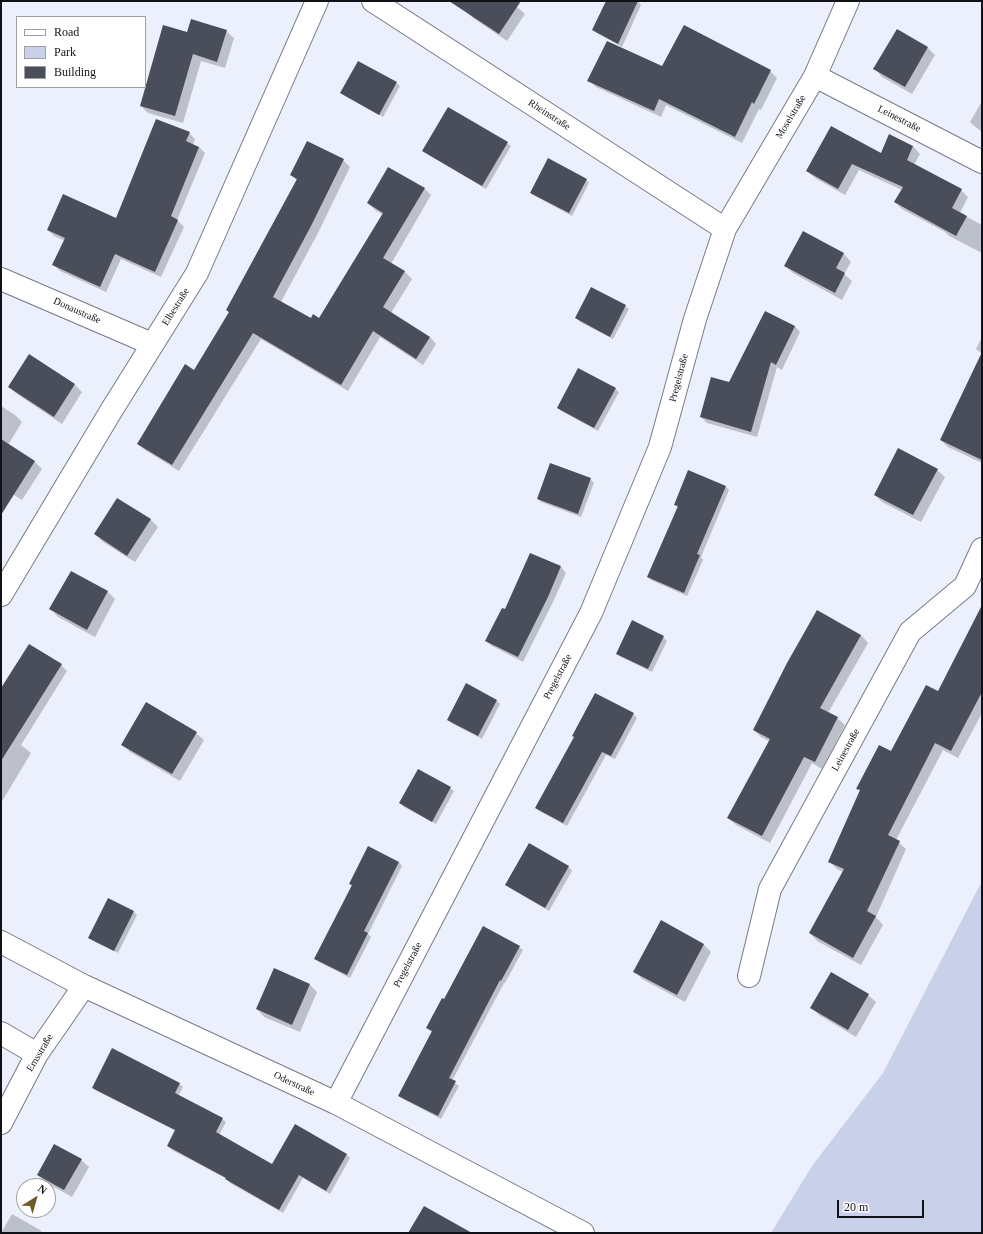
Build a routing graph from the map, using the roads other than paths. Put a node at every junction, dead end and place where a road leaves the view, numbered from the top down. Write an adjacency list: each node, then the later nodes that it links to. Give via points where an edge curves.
1 (317, 1): 8 (street, Elbestraße, via 197,273)
2 (373, 1): 6 (street, Rheinstraße)
3 (848, 1): 4 (street, Moselstraße)
4 (815, 76): 5 (street, Leinestraße); 6 (street, Moselstraße)
5 (982, 162)
6 (725, 229): 16 (street, Pregelstraße, via 695,319 660,447 592,613)
7 (1, 278): 8 (street, Donaustraße)
8 (152, 344): 10 (street, Elbestraße)
9 (982, 549): 12 (street, Leinestraße, via 964,586 910,632 770,889)
10 (1, 595)
11 (1, 942): 13 (street, Oderstraße)
12 (749, 976)
13 (84, 986): 15 (street, Emsstraße); 16 (street, Oderstraße)
14 (1, 1033): 15 (street)
15 (37, 1054): 17 (street, Emsstraße)
16 (336, 1103): 18 (street, Oderstraße)
17 (1, 1123)
18 (583, 1233)

